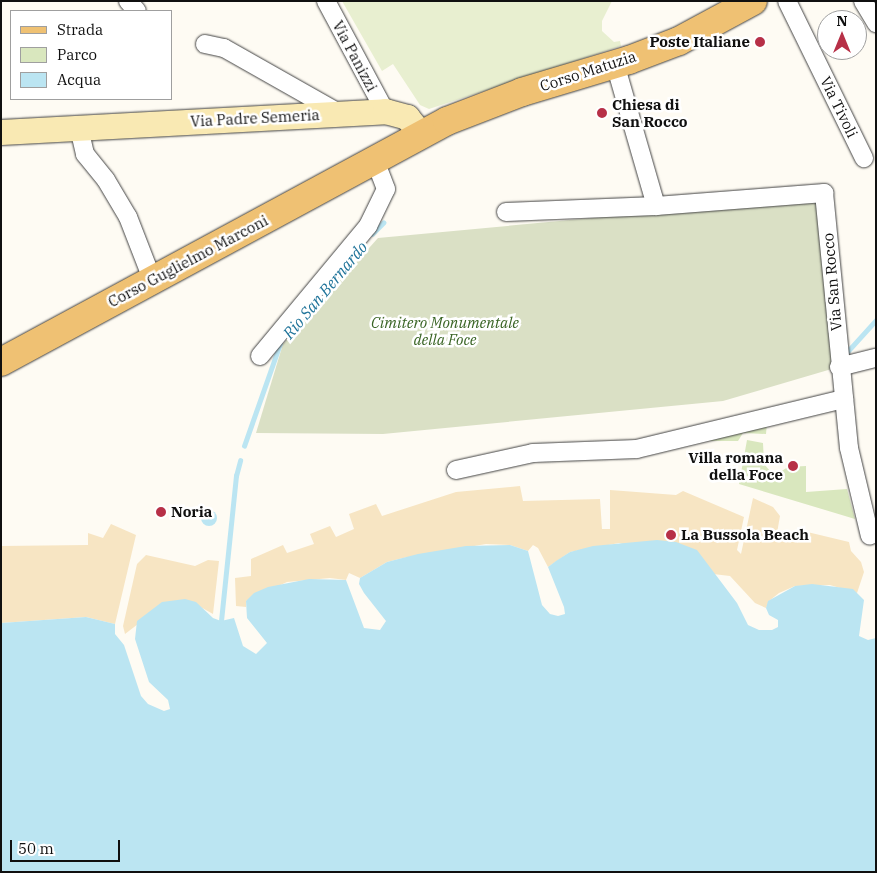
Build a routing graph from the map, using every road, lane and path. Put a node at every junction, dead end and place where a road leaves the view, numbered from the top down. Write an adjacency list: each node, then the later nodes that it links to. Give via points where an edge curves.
1 (326, 1): 8 (street, Via Panizzi)
2 (753, 1): 7 (main road, Corso Matuzia, via 679,40)
3 (787, 1): 13 (street, Via Tivoli)
4 (863, 1): 5 (street)
5 (876, 23)
6 (205, 44): 9 (street, via 224,48)
7 (615, 64): 12 (main road, Corso Matuzia, via 522,92); 15 (street)
8 (385, 111): 9 (main road, Via Padre Semeria); 12 (main road, Via Padre Semeria, via 407,117)
9 (339, 113): 10 (main road, Via Padre Semeria)
10 (79, 128): 11 (main road, Via Padre Semeria); 17 (street, via 85,154 106,180 128,217)
11 (1, 132)
12 (421, 134): 14 (main road, Corso Guglielmo Marconi)
13 (864, 158)
14 (375, 160): 17 (main road, Corso Guglielmo Marconi); 18 (street, via 386,189 368,226)
15 (656, 206): 16 (street, Via San Rocco); 21 (street, Via San Rocco, via 824,193)
16 (506, 212)
17 (152, 279): 20 (main road, Corso Guglielmo Marconi)
18 (260, 356)
19 (876, 358): 21 (street)
20 (1, 362)
21 (839, 367): 22 (street, Via San Rocco)
22 (844, 399): 23 (street, via 637,449 533,453); 24 (street, Via San Rocco, via 849,448)
23 (456, 470)
24 (870, 536)

